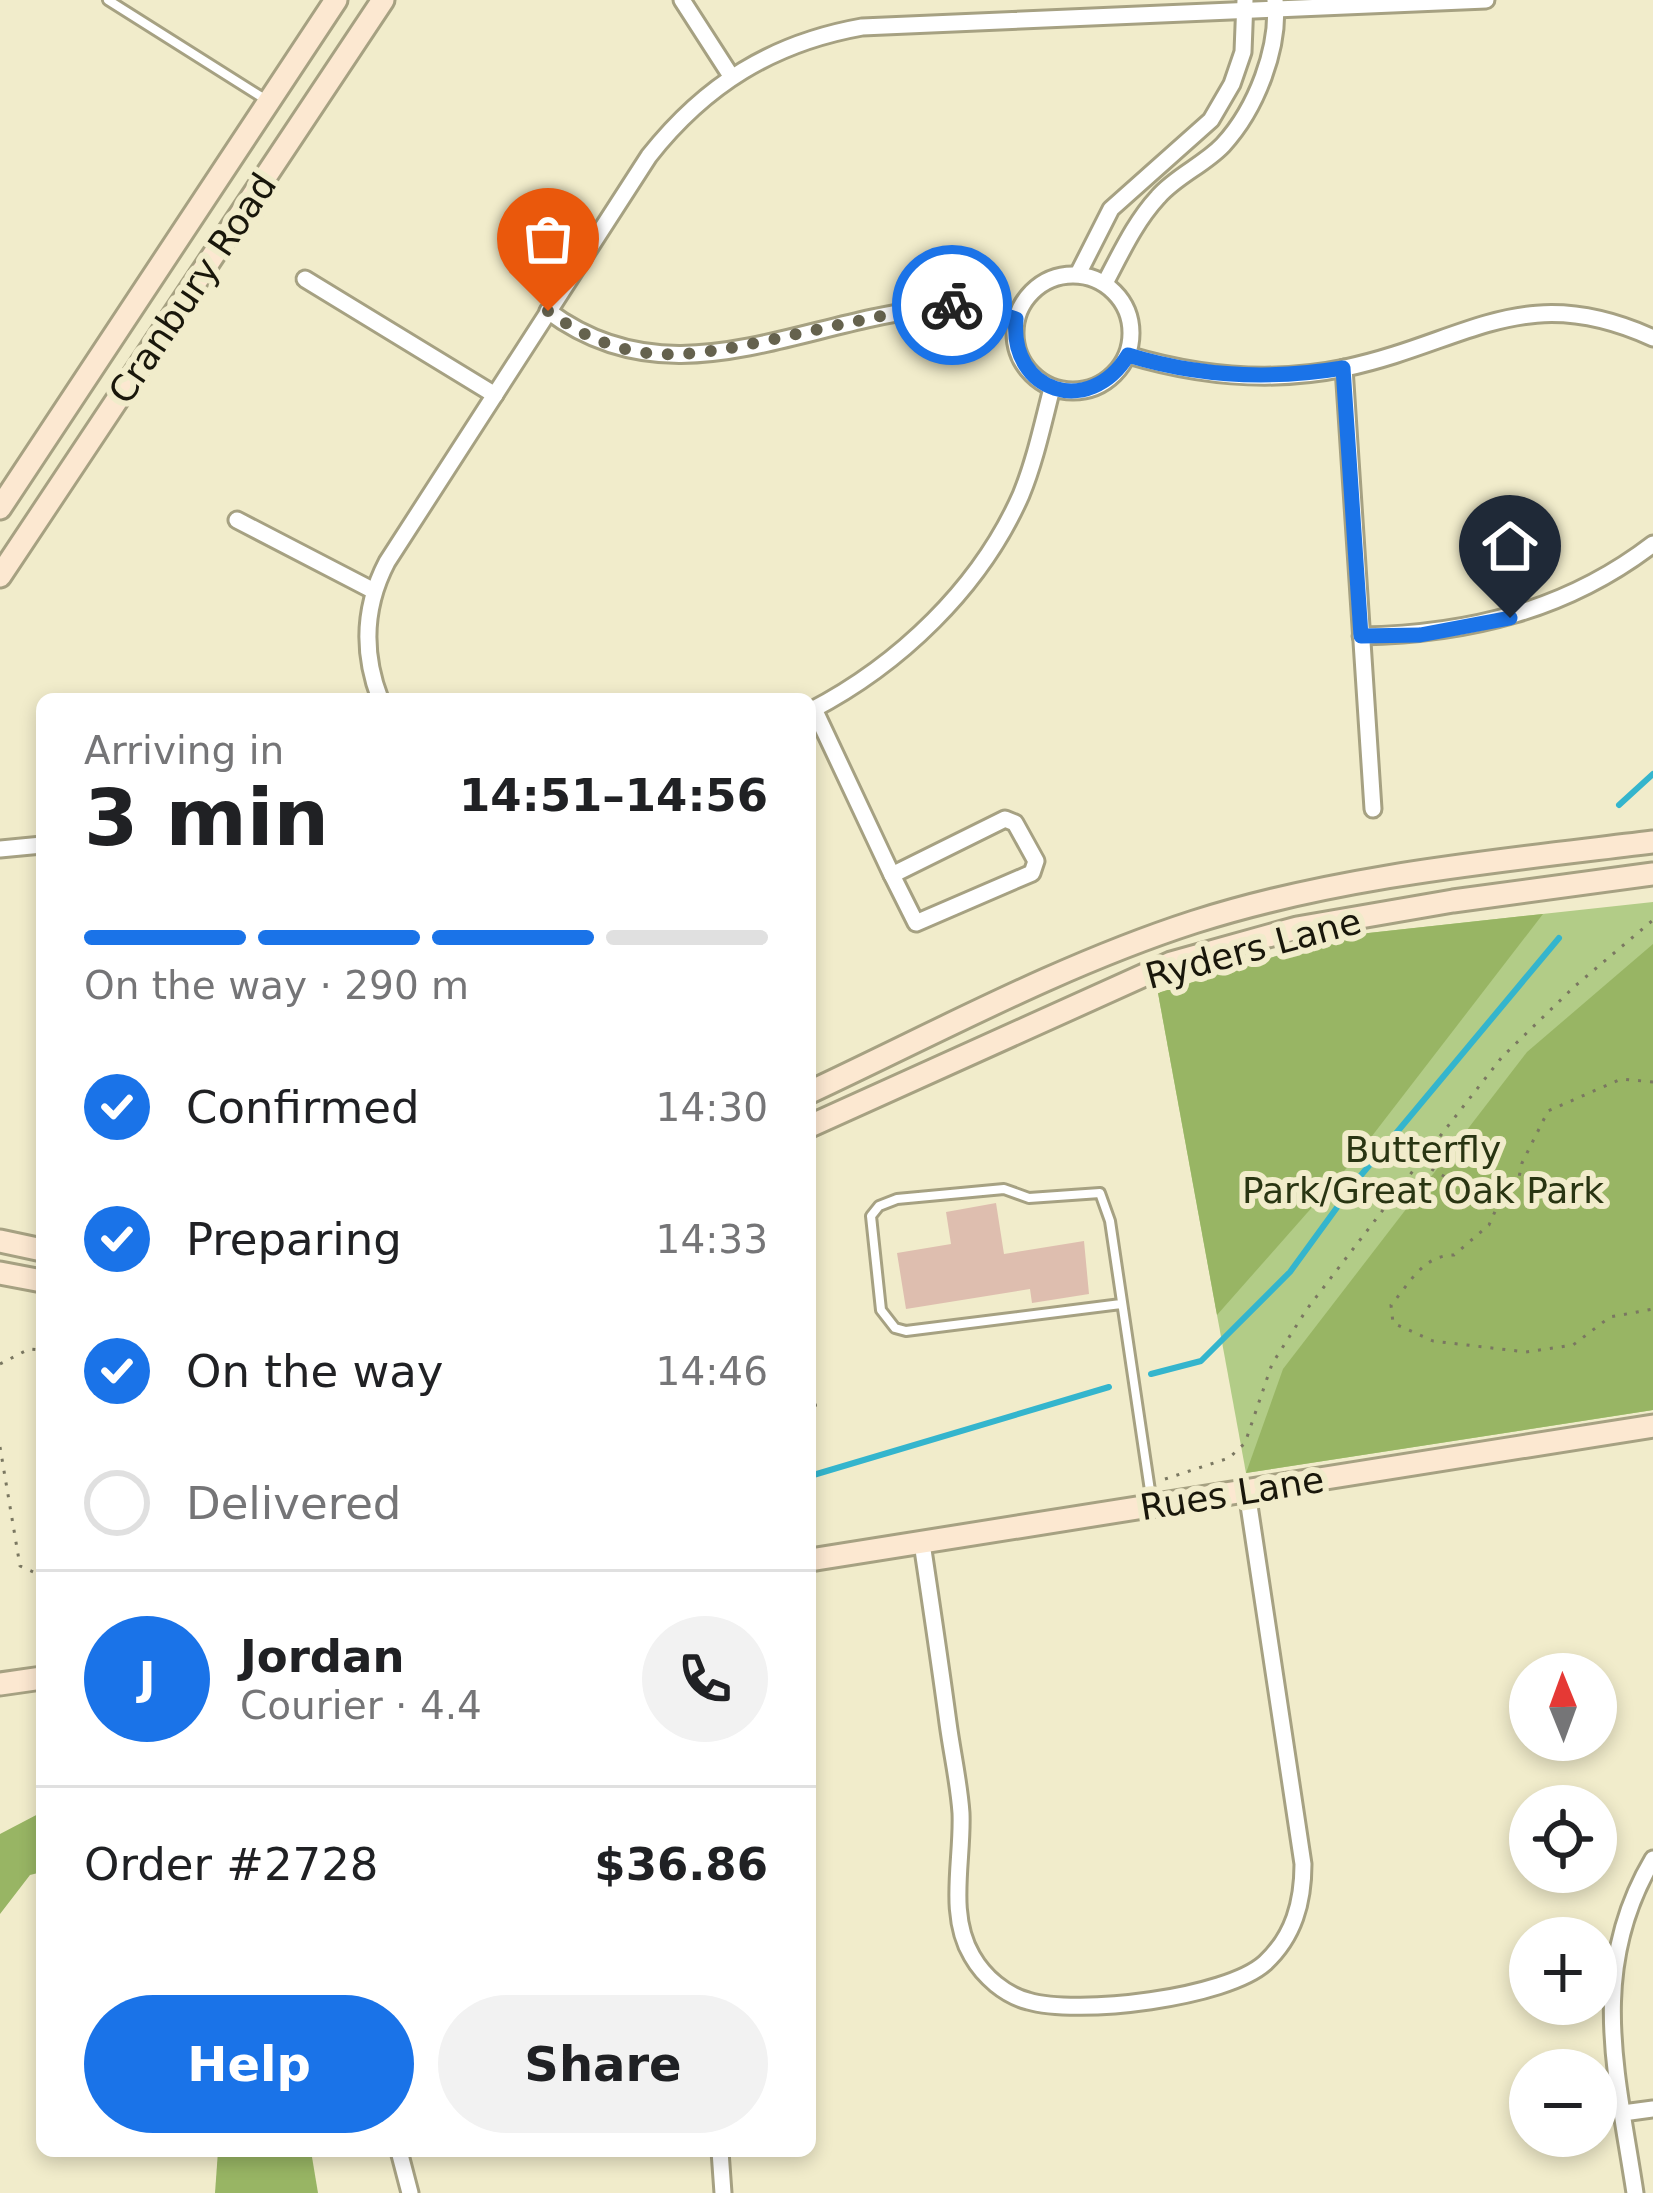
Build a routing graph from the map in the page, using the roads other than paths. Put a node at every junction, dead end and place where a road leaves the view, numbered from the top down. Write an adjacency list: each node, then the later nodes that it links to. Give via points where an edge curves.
1 (108, 0): 9 (lane)
2 (336, 0): 9 (main road, Cranbury Road)
3 (383, 0): 23 (main road, Cranbury Road)
4 (682, 0): 8 (street)
5 (1486, 0): 7 (street)
6 (1246, 6): 7 (street); 8 (street, via 862,27 800,42); 10 (street, via 1243,52 1211,120 1111,209)
7 (1276, 6): 12 (street, via 1269,57 1246,110 1222,145 1138,221)
8 (731, 76): 13 (street, via 691,107 650,156)
9 (269, 102): 20 (main road, Cranbury Road)
10 (1078, 274): 12 (street); 14 (street, via 1046,280)
11 (304, 279): 19 (street)
12 (1105, 283): 16 (street, via 1129,315)
13 (548, 311): 14 (street, via 603,344 663,357 920,308 977,306); 19 (street)
14 (1016, 319): 18 (street, via 1025,368)
15 (1653, 338): 17 (street, via 1604,318 1537,312)
16 (1128, 355): 17 (street, via 1253,377); 18 (street, via 1105,382)
17 (1343, 368): 25 (street)
18 (1052, 388): 27 (street, via 1021,495 970,578 904,648)
19 (495, 395): 24 (street)
20 (1, 503)
21 (237, 520): 24 (street)
22 (1653, 544): 25 (street, via 1595,583 1510,618 1420,635)
23 (0, 576)
24 (374, 591): 26 (street, via 367,639)
25 (1361, 636): 29 (street)
26 (378, 693)
27 (816, 708)
28 (816, 718): 34 (street)
29 (1373, 809)
30 (1653, 842): 35 (main road, Ryders Lane, via 1370,882 1196,922 1068,970)
31 (36, 846): 32 (street)
32 (0, 849)
33 (1653, 874): 36 (main road, Ryders Lane, via 1319,924 1172,963)
34 (892, 875): 34 (street, via 922,923 1037,867 1015,823 1005,819)
35 (816, 1089)
36 (816, 1123)
37 (0, 1240): 38 (main road)
38 (36, 1249)
39 (0, 1273): 40 (main road)
40 (36, 1280)
41 (1121, 1304): 41 (lane, via 1100,1192 1029,1198 1004,1189 897,1199 871,1216 880,1310 896,1328); 44 (lane)
42 (1653, 1426): 43 (main road, Rues Lane)
43 (1247, 1492): 44 (main road, Rues Lane); 45 (street, via 1303,1889 1293,1924 1265,1963 1206,1991 1048,2006 999,1986 971,1954 958,1914 961,1811)
44 (1152, 1506): 45 (main road, Rues Lane)
45 (922, 1543): 46 (main road, Rues Lane)
46 (816, 1559)
47 (36, 1679): 48 (main road)
48 (0, 1684)
49 (1653, 1859): 51 (street, via 1630,1906 1612,1979)
50 (1653, 2109): 51 (street)
51 (1623, 2113): 56 (street)
52 (401, 2157): 54 (street)
53 (720, 2157): 55 (street)
54 (410, 2193)
55 (723, 2193)
56 (1635, 2193)

